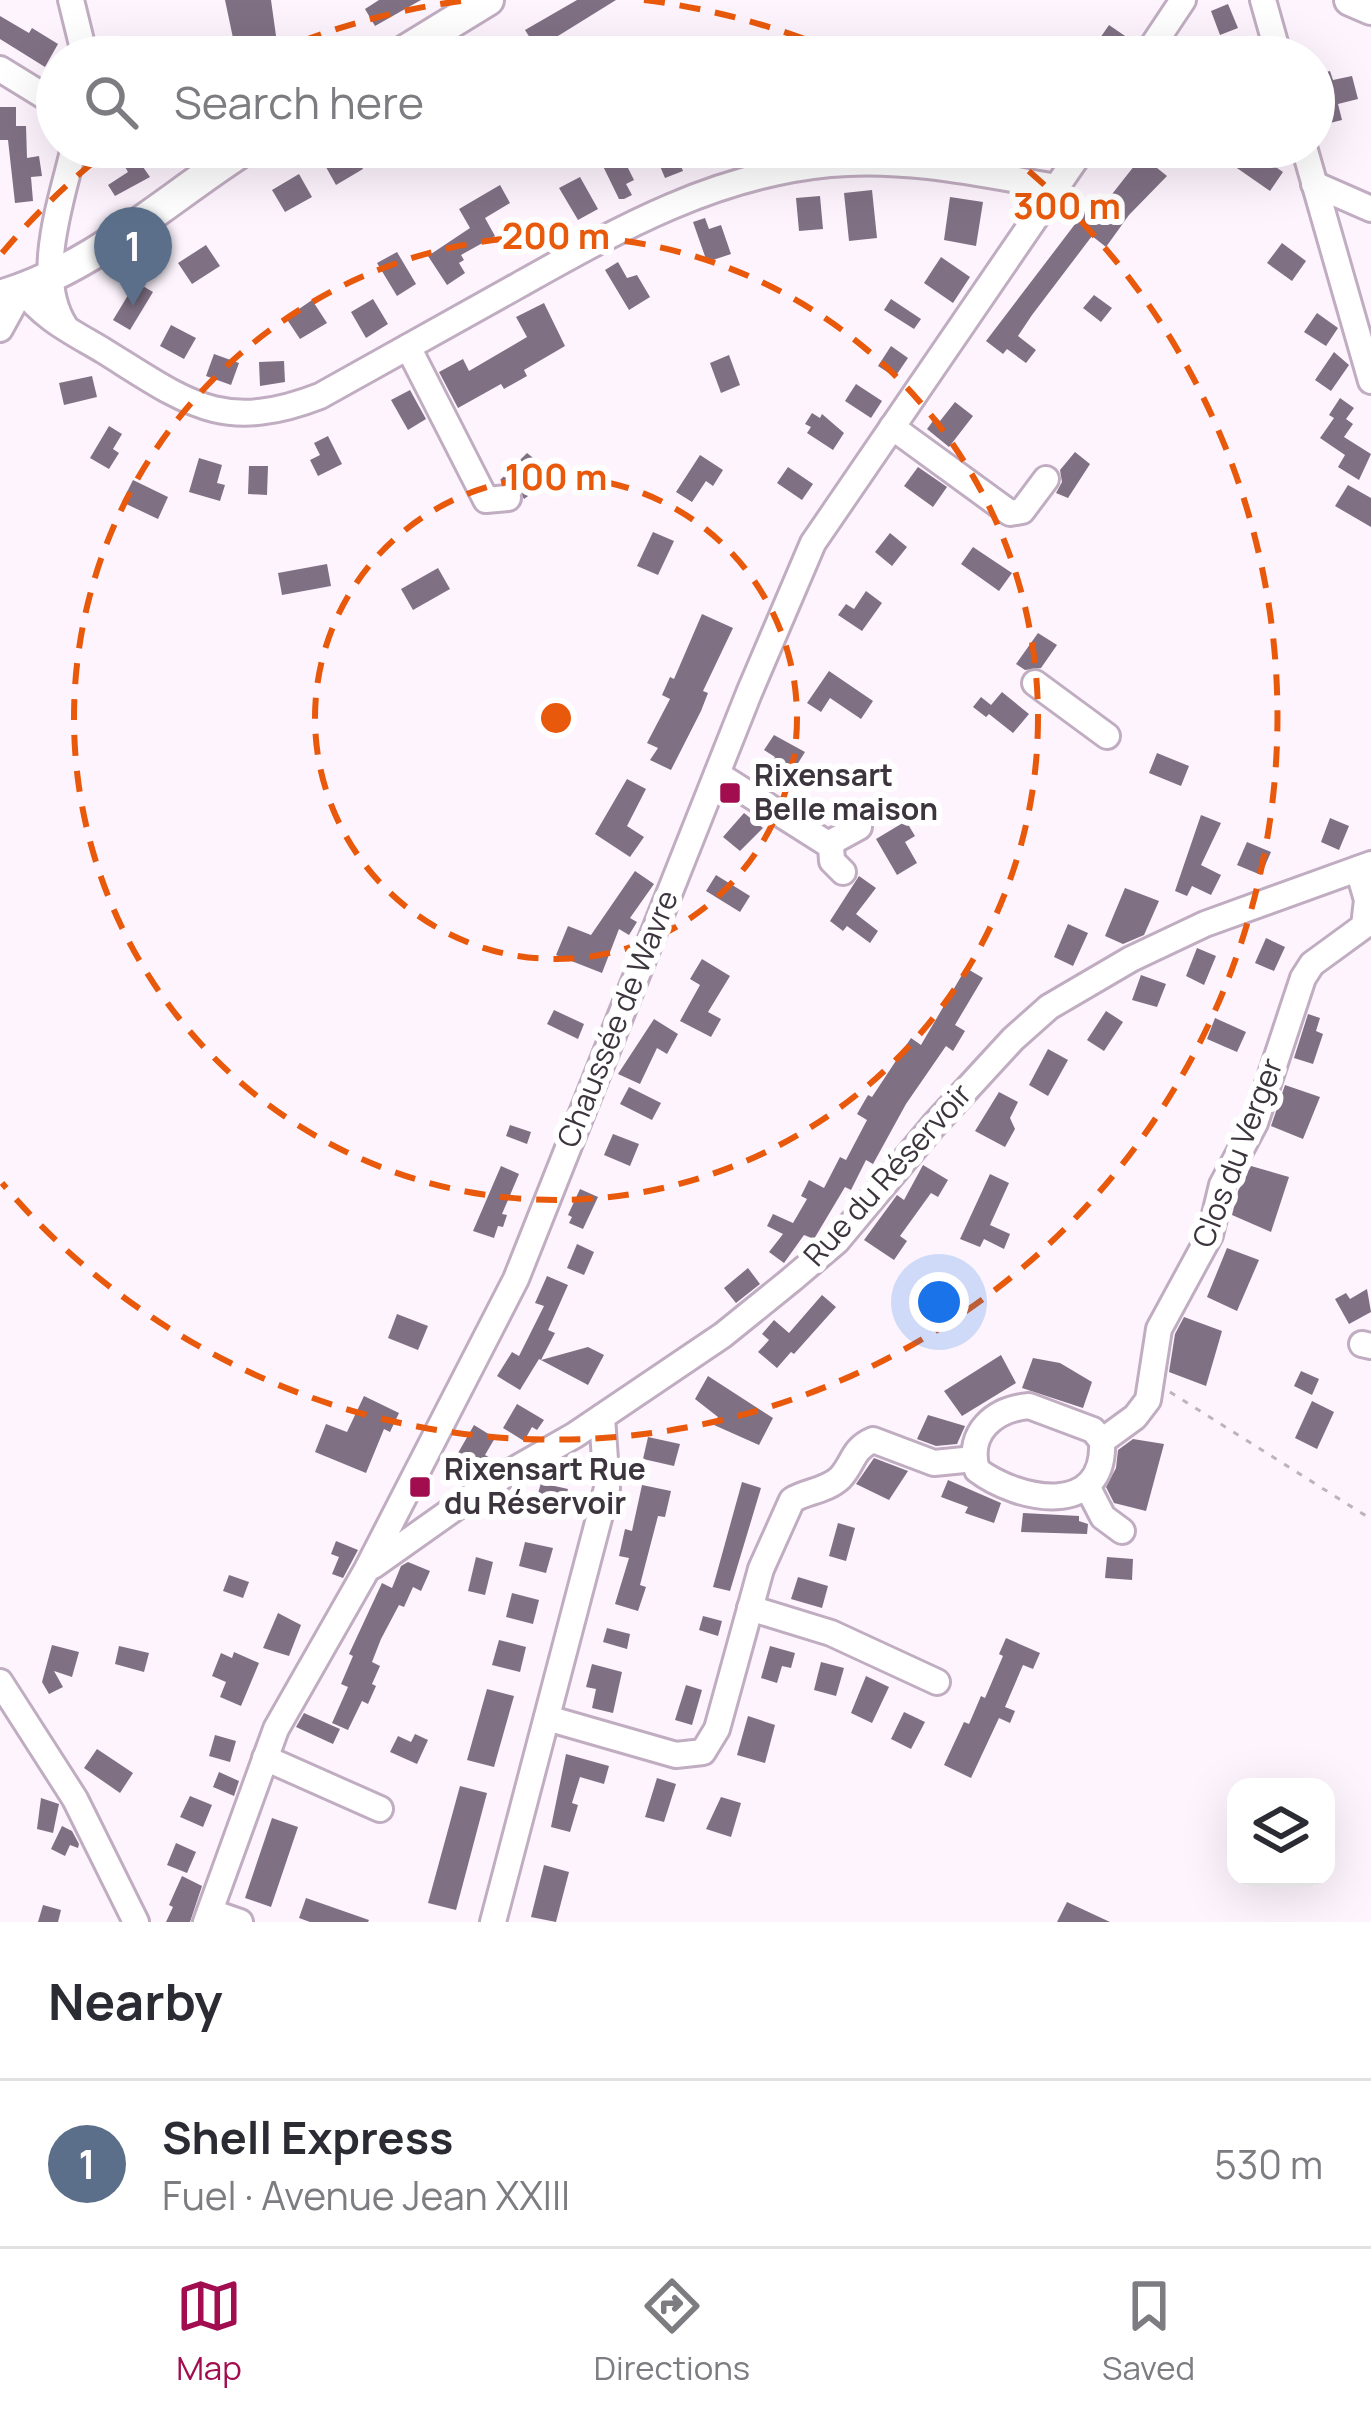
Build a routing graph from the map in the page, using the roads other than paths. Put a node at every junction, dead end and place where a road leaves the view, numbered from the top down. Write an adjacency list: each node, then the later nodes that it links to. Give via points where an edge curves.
1 (71, 0): 7 (street)
2 (488, 0): 8 (main road)
3 (1183, 0): 9 (street)
4 (1263, 0): 10 (street)
5 (1350, 0): 6 (main road)
6 (1371, 9)
7 (80, 36)
8 (429, 36)
9 (1159, 36)
10 (1273, 36)
11 (0, 70): 12 (street)
12 (36, 91)
13 (69, 168): 22 (street, via 49,254)
14 (218, 168): 22 (main road)
15 (822, 168): 26 (street, via 763,174 644,215)
16 (946, 168): 20 (street)
17 (1070, 168): 20 (street, Chaussée de Wavre)
18 (1310, 168): 19 (street)
19 (1314, 184): 21 (street); 27 (street)
20 (1056, 188): 28 (street, Chaussée de Wavre)
21 (1371, 209)
22 (53, 277): 23 (main road); 24 (street)
23 (11, 292): 24 (street); 25 (street)
24 (67, 328): 26 (street, via 187,401 251,415 320,396)
25 (0, 329)
26 (408, 347): 30 (street, via 486,500)
27 (1371, 381)
28 (892, 427): 29 (street, via 1010,513 1022,511); 33 (street, Chaussée de Wavre, via 813,543)
29 (1046, 479)
30 (508, 498)
31 (1035, 683): 32 (street)
32 (1107, 736)
33 (716, 773): 35 (street); 43 (street, Chaussée de Wavre, via 516,1280)
34 (859, 827): 35 (street)
35 (828, 844): 37 (street)
36 (1365, 867): 38 (street, Rue du Réservoir, via 1205,924 1048,1007 932,1126 837,1240 723,1335); 39 (street, Clos du Verger, via 1364,926 1303,978 1210,1235 1159,1329 1148,1400)
37 (843, 872)
38 (602, 1417): 43 (street, Rue du Réservoir); 47 (street, via 608,1488)
39 (1102, 1441): 40 (street, via 1045,1409 1012,1408 976,1438); 41 (street, via 1101,1466)
40 (974, 1459): 41 (street, via 988,1478 1050,1498); 44 (street, via 934,1463 892,1444 859,1446 842,1476 792,1500)
41 (1088, 1487): 42 (street, via 1103,1517)
42 (1122, 1531)
43 (366, 1570): 48 (street, Chaussée de Wavre)
44 (750, 1609): 46 (street, via 831,1633); 47 (street, via 704,1752 676,1755)
45 (0, 1682): 51 (street, via 76,1798)
46 (937, 1682)
47 (547, 1718): 53 (street)
48 (265, 1758): 49 (street); 50 (street, Chaussée de Wavre)
49 (380, 1809)
50 (208, 1917): 52 (street)
51 (136, 1922)
52 (240, 1922)
53 (493, 1922)

